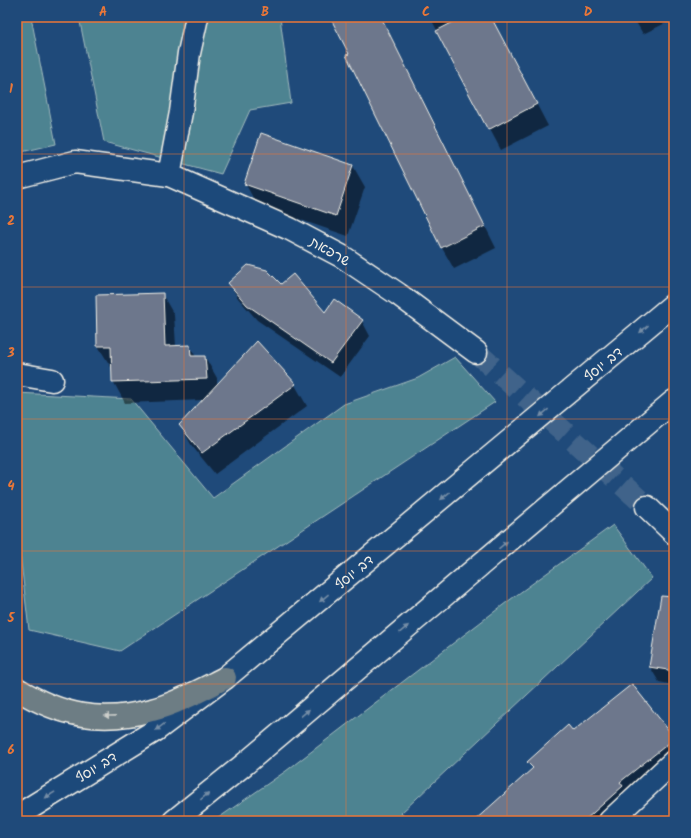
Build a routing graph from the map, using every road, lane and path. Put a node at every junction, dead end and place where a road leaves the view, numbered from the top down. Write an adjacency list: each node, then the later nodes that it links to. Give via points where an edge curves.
1 (197, 17): 2 (main road)
2 (169, 175): 3 (main road, שרפאת, via 75,162); 5 (main road, שרפאת, via 290,229 343,257)
3 (17, 176)
4 (674, 304): 11 (main road, דב יוסף, one-way to 11)
5 (476, 352)
6 (17, 374): 7 (main road)
7 (52, 380)
8 (674, 401): 15 (main road, one-way to 8)
9 (647, 507): 10 (main road)
10 (674, 533)
11 (225, 678): 12 (highway, one-way to 12, via 153,710 125,716 92,717 63,711); 14 (main road, דב יוסף, one-way to 14, via 156,730)
12 (17, 689)
13 (674, 760): 16 (main road)
14 (17, 816)
15 (174, 821)
16 (610, 821)

